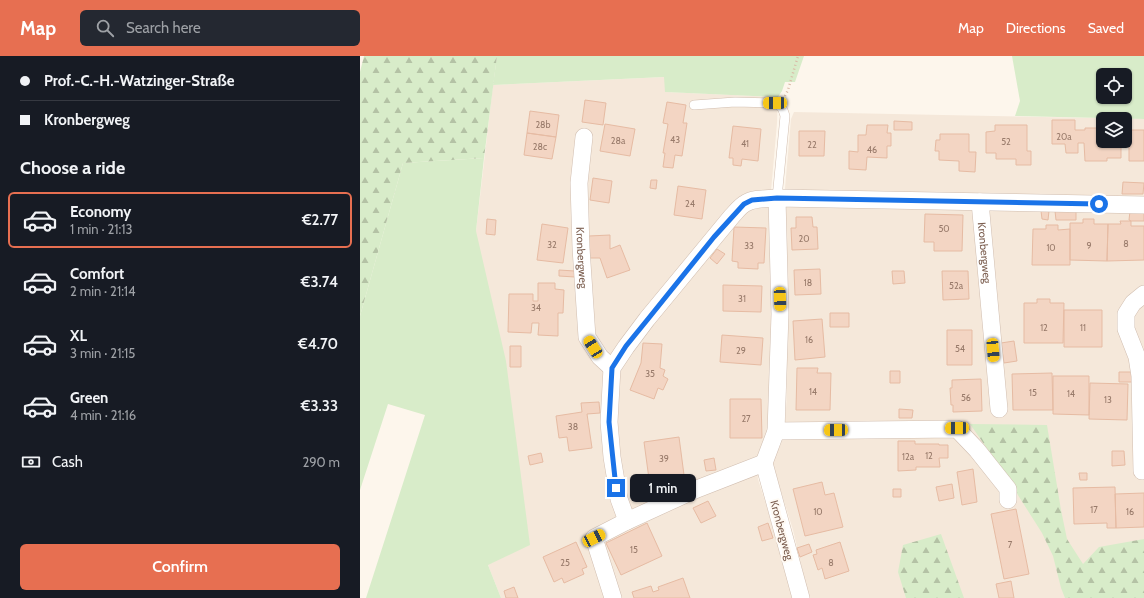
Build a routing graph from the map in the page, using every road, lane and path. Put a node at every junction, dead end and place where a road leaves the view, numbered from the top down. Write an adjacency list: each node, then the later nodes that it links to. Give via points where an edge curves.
1 (798, 56): 3 (path, via 788,90)
2 (694, 105): 3 (lane, via 735,102)
3 (780, 105): 5 (lane, via 785,116)
4 (584, 137): 10 (street, Kronbergweg, via 579,182 587,337 600,357)
5 (777, 198): 6 (street); 10 (street, via 752,200 744,204 626,346); 12 (street, via 780,314)
6 (980, 202): 7 (street); 11 (street, Kronbergweg)
7 (1144, 205)
8 (1144, 294): 9 (street, via 1133,303 1126,314 1126,329)
9 (1138, 341): 14 (street)
10 (612, 368): 16 (street, via 609,422 612,457 619,500)
11 (999, 409)
12 (776, 431): 13 (street); 15 (street, via 957,428 1008,489)
13 (764, 463): 16 (street, via 697,489); 18 (street, Kronbergweg)
14 (1142, 471)
15 (1008, 500)
16 (627, 521): 17 (street, via 594,538)
17 (613, 598)
18 (800, 598)

